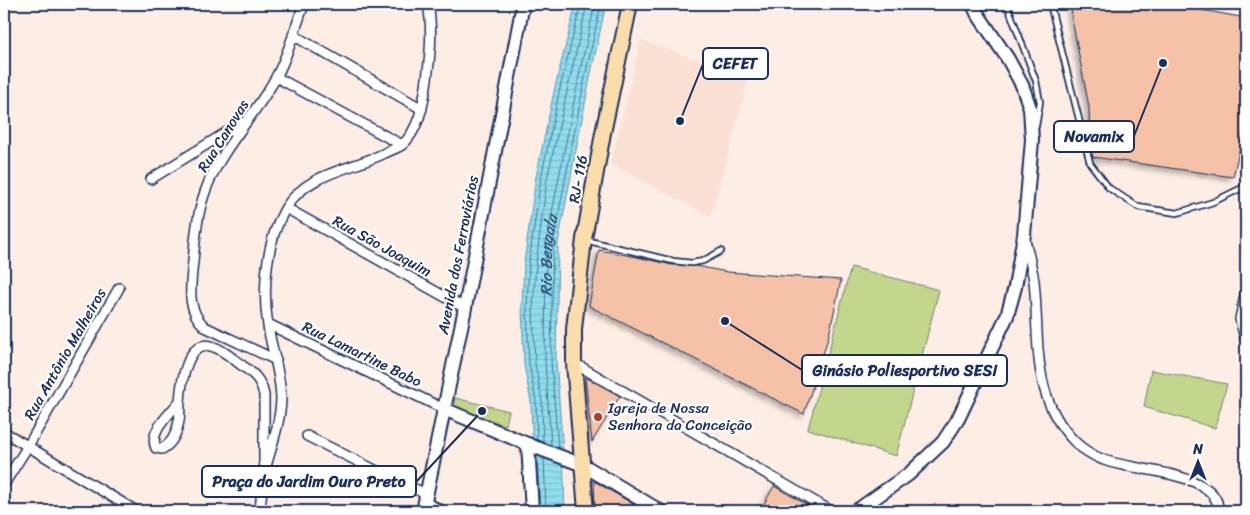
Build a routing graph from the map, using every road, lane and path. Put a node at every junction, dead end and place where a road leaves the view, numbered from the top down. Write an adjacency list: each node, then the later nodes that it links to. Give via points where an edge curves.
1 (304, 4): 10 (street, Rua Canovas)
2 (428, 4): 12 (street, via 431,43)
3 (523, 4): 24 (main road, Avenida dos Ferroviários)
4 (630, 4): 20 (main road, RJ- 116)
5 (774, 4): 6 (lane)
6 (797, 4)
7 (973, 4): 14 (main road, via 1022,85 1030,108)
8 (1007, 4): 14 (lane, via 1036,81 1040,102)
9 (1050, 4): 17 (lane, via 1090,163 1109,188 1138,207 1178,213 1213,202)
10 (293, 34): 11 (street, Rua Canovas); 12 (street)
11 (276, 77): 13 (street, Rua Canovas); 15 (street)
12 (422, 109): 15 (street)
13 (245, 120): 16 (street); 27 (street, Rua Canovas, via 205,191 198,217 192,309 205,327)
14 (1032, 140): 19 (main road)
15 (402, 145): 18 (street, via 312,182)
16 (151, 179)
17 (1246, 186)
18 (286, 208): 24 (street, Rua São Joaquim); 25 (street, via 273,235 268,257)
19 (1024, 234): 46 (main road, via 1007,316 958,419 928,458); 47 (street, via 1034,280 1043,386 1055,415 1076,443 1105,461 1183,478 1203,486 1214,496)
20 (584, 239): 21 (lane, via 692,263); 28 (main road, RJ- 116, via 574,329)
21 (721, 251)
22 (119, 288): 34 (street, Rua Antônio Malheiros)
23 (1246, 291): 26 (street, via 1240,319)
24 (465, 308): 30 (main road, Avenida dos Ferroviários)
25 (268, 324): 27 (street); 30 (street, Rua Lamartine Babo)
26 (1246, 342)
27 (276, 360): 36 (street, via 281,401)
28 (574, 363): 35 (main road, RJ- 116); 45 (street)
29 (179, 402): 29 (street, via 180,415 175,435 168,446 156,448 154,437 157,429); 36 (street, via 190,355 196,347 214,346 252,372 262,385 264,395)
30 (444, 410): 33 (main road); 38 (main road, Avenida dos Ferroviários)
31 (4, 432): 34 (street)
32 (307, 436): 38 (street, via 405,485)
33 (530, 445): 35 (main road); 42 (main road)
34 (28, 446): 37 (street, Rua Antônio Malheiros); 39 (street)
35 (578, 463): 43 (main road, RJ- 116); 44 (main road)
36 (264, 476): 40 (street)
37 (4, 484)
38 (425, 503): 41 (main road)
39 (136, 511)
40 (260, 511)
41 (439, 511)
42 (532, 511)
43 (586, 511)
44 (660, 511)
45 (831, 511)
46 (856, 511)
47 (1218, 511)

